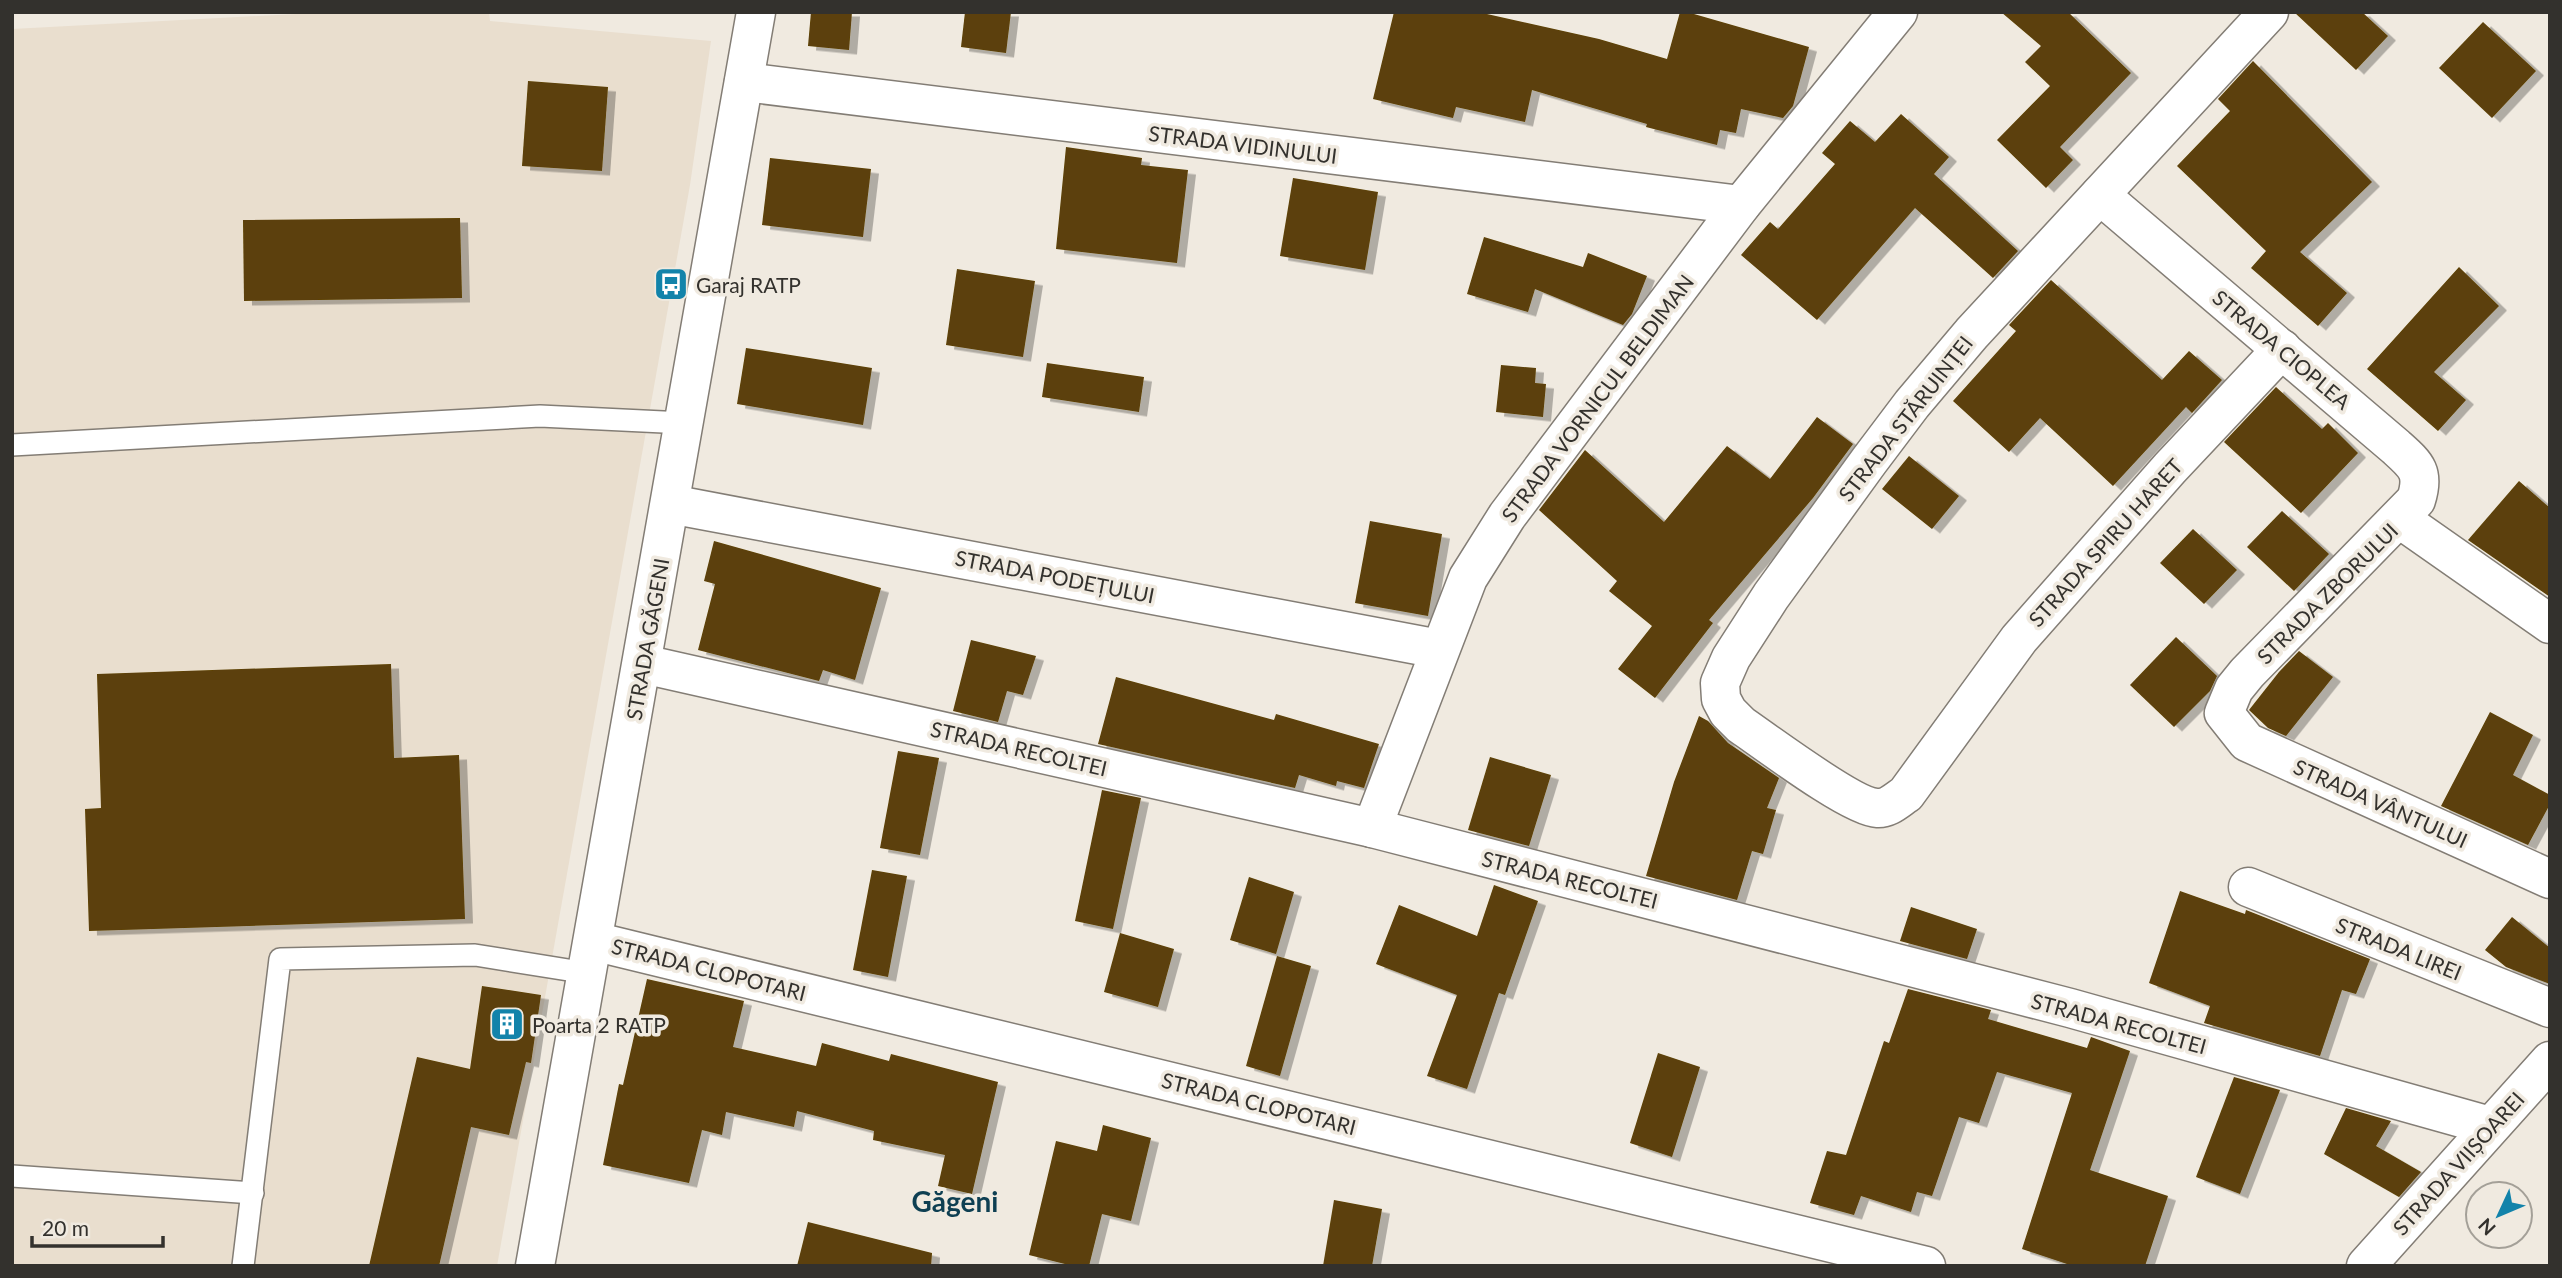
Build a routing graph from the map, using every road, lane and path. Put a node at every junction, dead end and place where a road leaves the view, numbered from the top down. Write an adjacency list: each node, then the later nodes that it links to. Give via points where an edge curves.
1 (756, 12): 4 (street, STRADA GĂGENI)
2 (1898, 12): 6 (street, STRADA VORNICUL BELDIMAN)
3 (2269, 12): 5 (street, STRADA STĂRUINȚEI)
4 (744, 82): 6 (street, STRADA VIDINULUI); 8 (street, STRADA GĂGENI)
5 (2100, 195): 7 (street, STRADA CIOPLEA); 16 (street, STRADA STĂRUINȚEI, via 1912,404 1771,596 1720,683 1721,699 1741,725 1837,790 1876,808 1888,807 1906,794)
6 (1741, 205): 13 (street, STRADA VORNICUL BELDIMAN, via 1507,516 1468,578)
7 (2282, 349): 11 (street, STRADA CIOPLEA, via 2413,462 2421,486); 16 (street, STRADA SPIRU HARET, via 2019,639)
8 (684, 423): 9 (lane, via 540,416); 10 (street, STRADA GĂGENI)
9 (12, 445)
10 (670, 504): 13 (street, STRADA PODEȚULUI); 14 (street, STRADA GĂGENI)
11 (2400, 519): 12 (street, STRADA ZBORULUI); 15 (street, STRADA ZBORULUI, via 2247,673)
12 (2550, 624)
13 (1439, 649): 17 (street, STRADA VORNICUL BELDIMAN)
14 (643, 664): 17 (street, STRADA RECOLTEI); 20 (street, STRADA GĂGENI)
15 (2224, 713): 18 (street, STRADA VÂNTULUI, via 2247,742)
16 (1940, 745)
17 (1372, 828): 23 (street, STRADA RECOLTEI, via 2070,1008)
18 (2550, 879)
19 (2248, 887): 21 (street, STRADA LIREI)
20 (590, 957): 25 (lane, via 280,959); 27 (street, STRADA GĂGENI); 28 (street, STRADA CLOPOTARI)
21 (2550, 1008)
22 (2550, 1061): 23 (street, STRADA VIIȘOAREI)
23 (2490, 1126): 29 (street, STRADA VIIȘOAREI)
24 (12, 1176): 25 (lane)
25 (253, 1193): 26 (lane)
26 (243, 1266)
27 (535, 1266)
28 (1926, 1266)
29 (2366, 1266)

